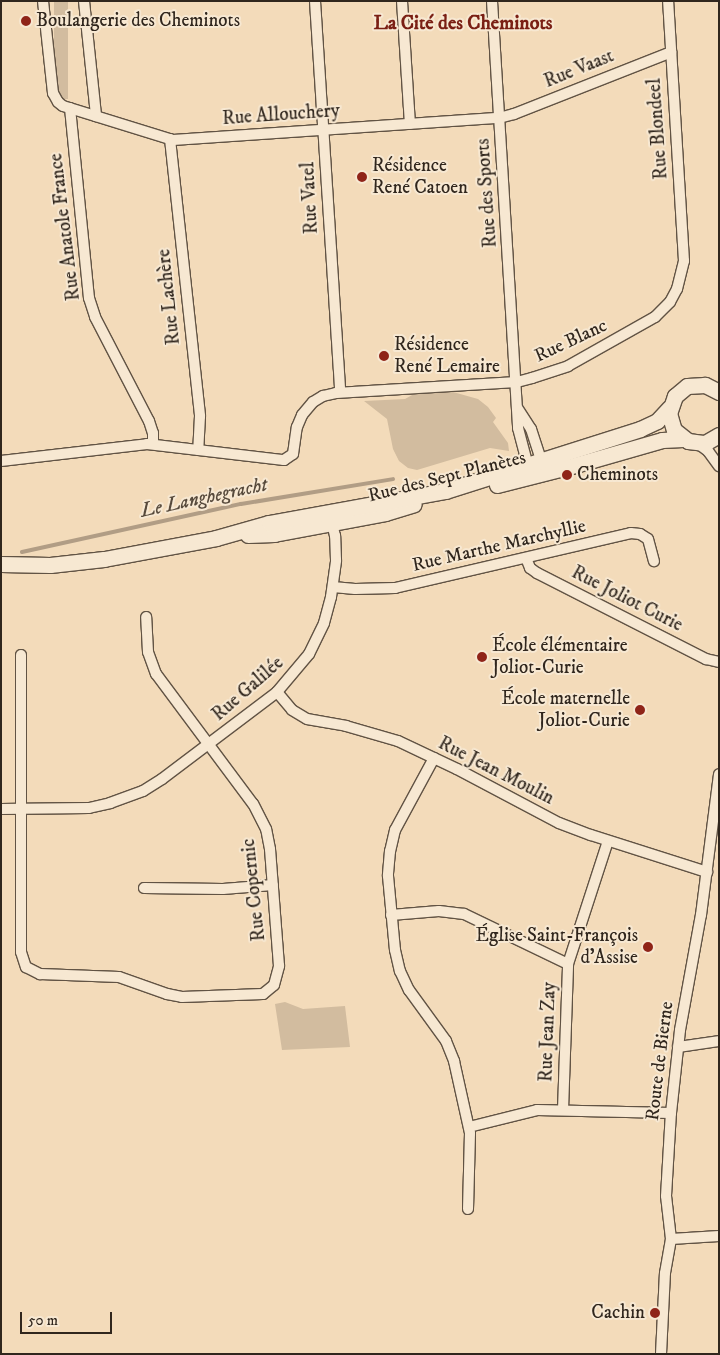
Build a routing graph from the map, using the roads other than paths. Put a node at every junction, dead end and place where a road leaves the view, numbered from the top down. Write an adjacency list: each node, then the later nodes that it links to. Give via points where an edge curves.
1 (43, 1): 8 (street, via 53,93 61,104)
2 (84, 1): 9 (street)
3 (316, 1): 12 (street, Rue Vatel)
4 (402, 1): 11 (street)
5 (492, 1): 10 (street, Rue des Sports)
6 (668, 1): 7 (street, Rue Blondeel)
7 (671, 52): 10 (street, Rue Vaast); 14 (street, Rue Blondeel)
8 (70, 108): 9 (street, Rue Allouchery); 22 (street, Rue Anatole France, via 89,298 95,317 149,421)
9 (96, 116): 13 (street, Rue Allouchery)
10 (499, 118): 11 (street, Rue Allouchery); 15 (street, Rue des Sports)
11 (410, 124): 12 (street, Rue Allouchery)
12 (324, 130): 13 (street, Rue Allouchery); 17 (street, Rue Vatel)
13 (170, 140): 23 (street, Rue Lachère, via 200,416)
14 (684, 254): 15 (street, Rue Blanc, via 677,289 656,317 568,366)
15 (517, 382): 17 (street, Rue Blanc); 19 (street, Rue des Sports)
16 (718, 391): 18 (street, Rue des Sept Planètes, via 705,385 690,385 676,394)
17 (340, 392): 23 (street, Rue Blanc, via 323,396 307,408 297,427 293,454 288,459)
18 (669, 408): 21 (street, via 672,426); 26 (street, Rue des Sept Planètes, via 657,421 645,427)
19 (518, 409): 26 (street, Rue des Sports, via 519,434); 26 (street, via 531,429)
20 (719, 435): 21 (street, Rue des Sept Planètes, via 710,441)
21 (690, 441): 25 (street, via 708,451); 26 (street, Rue des Sept Planètes, via 662,440)
22 (153, 444): 23 (street); 24 (street)
23 (198, 450)
24 (1, 461)
25 (719, 466)
26 (536, 469): 27 (street, Rue des Sept Planètes)
27 (331, 518): 30 (street, Rue des Sept Planètes, via 269,523 216,538 78,562); 31 (street, Rue Galilée, via 336,550)
28 (526, 558): 29 (street, Rue Marthe Marchyllie, via 634,533 649,541); 31 (street, Rue Marthe Marchyllie, via 395,588 355,590); 34 (street, Rue Joliot Curie, via 530,568 537,573 706,659)
29 (654, 561)
30 (1, 564)
31 (333, 587): 35 (street, Rue Galilée, via 324,623 313,648)
32 (146, 617): 36 (street, Rue Copernic, via 148,652 153,669)
33 (20, 655): 40 (street)
34 (719, 662)
35 (277, 692): 36 (street, Rue Galilée); 37 (street, Rue Jean Moulin, via 292,710 307,718 377,734)
36 (208, 744): 40 (street, Rue Galilée, via 149,788 118,801 89,808); 43 (street, Rue Copernic, via 261,817 269,842)
37 (434, 758): 41 (street, Rue Jean Moulin, via 548,818); 45 (street, via 393,837 388,868)
38 (718, 780): 42 (street, Route de Bierne)
39 (1, 809): 40 (street, Rue Galilée)
40 (20, 809): 43 (street, Rue Copernic, via 21,952 23,963 40,974 119,977 188,998 258,995 272,988 278,976)
41 (608, 840): 42 (street, Rue Jean Moulin); 46 (street, Rue Jean Zay)
42 (707, 872): 48 (street, Route de Bierne)
43 (273, 885): 44 (street, via 223,889)
44 (144, 888)
45 (392, 914): 46 (street, via 445,911 464,914); 51 (street, via 400,970 409,990 451,1052)
46 (568, 964): 49 (street, Rue Jean Zay)
47 (719, 1041): 48 (street)
48 (678, 1047): 50 (street, Route de Bierne)
49 (563, 1110): 50 (street); 51 (street, via 524,1112)
50 (671, 1113): 54 (street, Route de Bierne, via 666,1196)
51 (469, 1127): 52 (street)
52 (468, 1209)
53 (719, 1236): 54 (street)
54 (671, 1239): 55 (street, Route de Bierne, via 665,1273)
55 (662, 1354)

